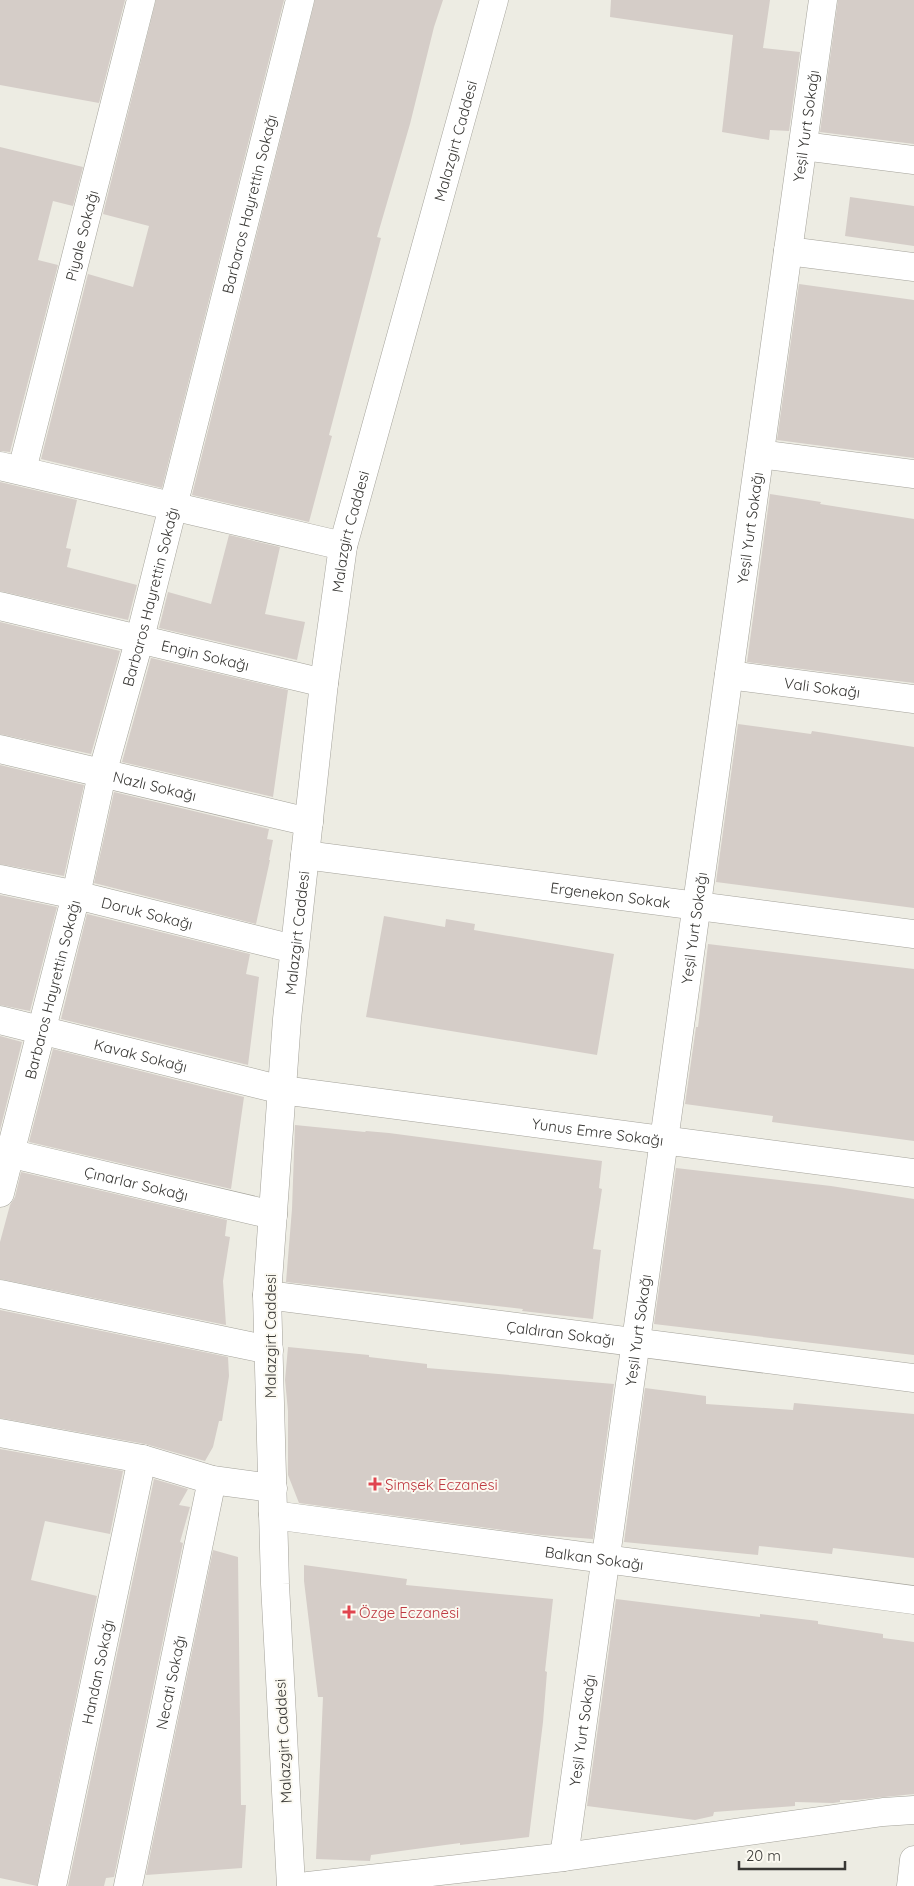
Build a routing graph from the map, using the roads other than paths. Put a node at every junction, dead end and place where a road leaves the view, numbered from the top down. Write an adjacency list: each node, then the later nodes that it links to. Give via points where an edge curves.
1 (141, 0): 10 (street, Piyale Sokağı)
2 (300, 0): 12 (street, Barbaros Hayrettin Sokağı)
3 (494, 0): 13 (street, Malazgirt Caddesi)
4 (823, 0): 5 (street, Yeşil Yurt Sokağı)
5 (803, 146): 6 (street); 7 (street, Yeşil Yurt Sokağı)
6 (914, 160)
7 (788, 251): 8 (street); 9 (street, Yeşil Yurt Sokağı)
8 (914, 267)
9 (760, 454): 11 (street); 16 (street, Yeşil Yurt Sokağı)
10 (11, 468): 12 (street)
11 (914, 474)
12 (173, 506): 13 (street); 15 (street, Barbaros Hayrettin Sokağı)
13 (343, 546): 17 (street, Malazgirt Caddesi)
14 (0, 606): 15 (street, Engin Sokağı)
15 (140, 638): 17 (street, Engin Sokağı); 20 (street, Barbaros Hayrettin Sokağı)
16 (729, 676): 18 (street, Vali Sokağı); 25 (street, Yeşil Yurt Sokağı)
17 (324, 683): 21 (street, Malazgirt Caddesi)
18 (914, 699)
19 (0, 749): 20 (street, Nazlı Sokağı)
20 (102, 774): 21 (street, Nazlı Sokağı); 24 (street, Barbaros Hayrettin Sokağı)
21 (309, 822): 22 (street, Malazgirt Caddesi)
22 (305, 855): 25 (street, Ergenekon Sokak); 27 (street, Malazgirt Caddesi)
23 (0, 879): 24 (street, Doruk Sokağı)
24 (76, 895): 27 (street, Doruk Sokağı); 29 (street, Barbaros Hayrettin Sokağı)
25 (696, 906): 26 (street, Ergenekon Sokak); 31 (street, Yeşil Yurt Sokağı)
26 (914, 934)
27 (294, 949): 30 (street, Malazgirt Caddesi)
28 (0, 1020): 29 (street, Kavak Sokağı)
29 (42, 1029): 30 (street, Kavak Sokağı); 32 (street, Barbaros Hayrettin Sokağı)
30 (282, 1090): 31 (street, Yunus Emre Sokağı); 35 (street, Malazgirt Caddesi)
31 (664, 1140): 33 (street, Yunus Emre Sokağı); 38 (street, Yeşil Yurt Sokağı)
32 (5, 1152): 34 (street, Barbaros Hayrettin Sokağı); 35 (street, Çınarlar Sokağı)
33 (914, 1174)
34 (0, 1193)
35 (273, 1215): 37 (street, Malazgirt Caddesi)
36 (0, 1294): 39 (street)
37 (267, 1294): 38 (street, Çaldıran Sokağı); 39 (street, Malazgirt Caddesi)
38 (636, 1342): 40 (street, Çaldıran Sokağı); 46 (street, Yeşil Yurt Sokağı)
39 (269, 1350): 44 (street, Malazgirt Caddesi)
40 (914, 1378)
41 (0, 1433): 42 (street)
42 (142, 1459): 43 (street); 52 (street, Handan Sokağı)
43 (212, 1480): 44 (street); 53 (street, Necati Sokağı)
44 (272, 1488): 45 (street, Malazgirt Caddesi)
45 (273, 1515): 46 (street, Balkan Sokağı); 54 (street, Malazgirt Caddesi)
46 (606, 1559): 47 (street, Balkan Sokağı); 49 (street, Yeşil Yurt Sokağı)
47 (914, 1600)
48 (914, 1810): 49 (street)
49 (564, 1857): 51 (street)
50 (914, 1860): 56 (street)
51 (507, 1875): 55 (street)
52 (52, 1886)
53 (128, 1886)
54 (291, 1886)
55 (308, 1886)
56 (911, 1886)

